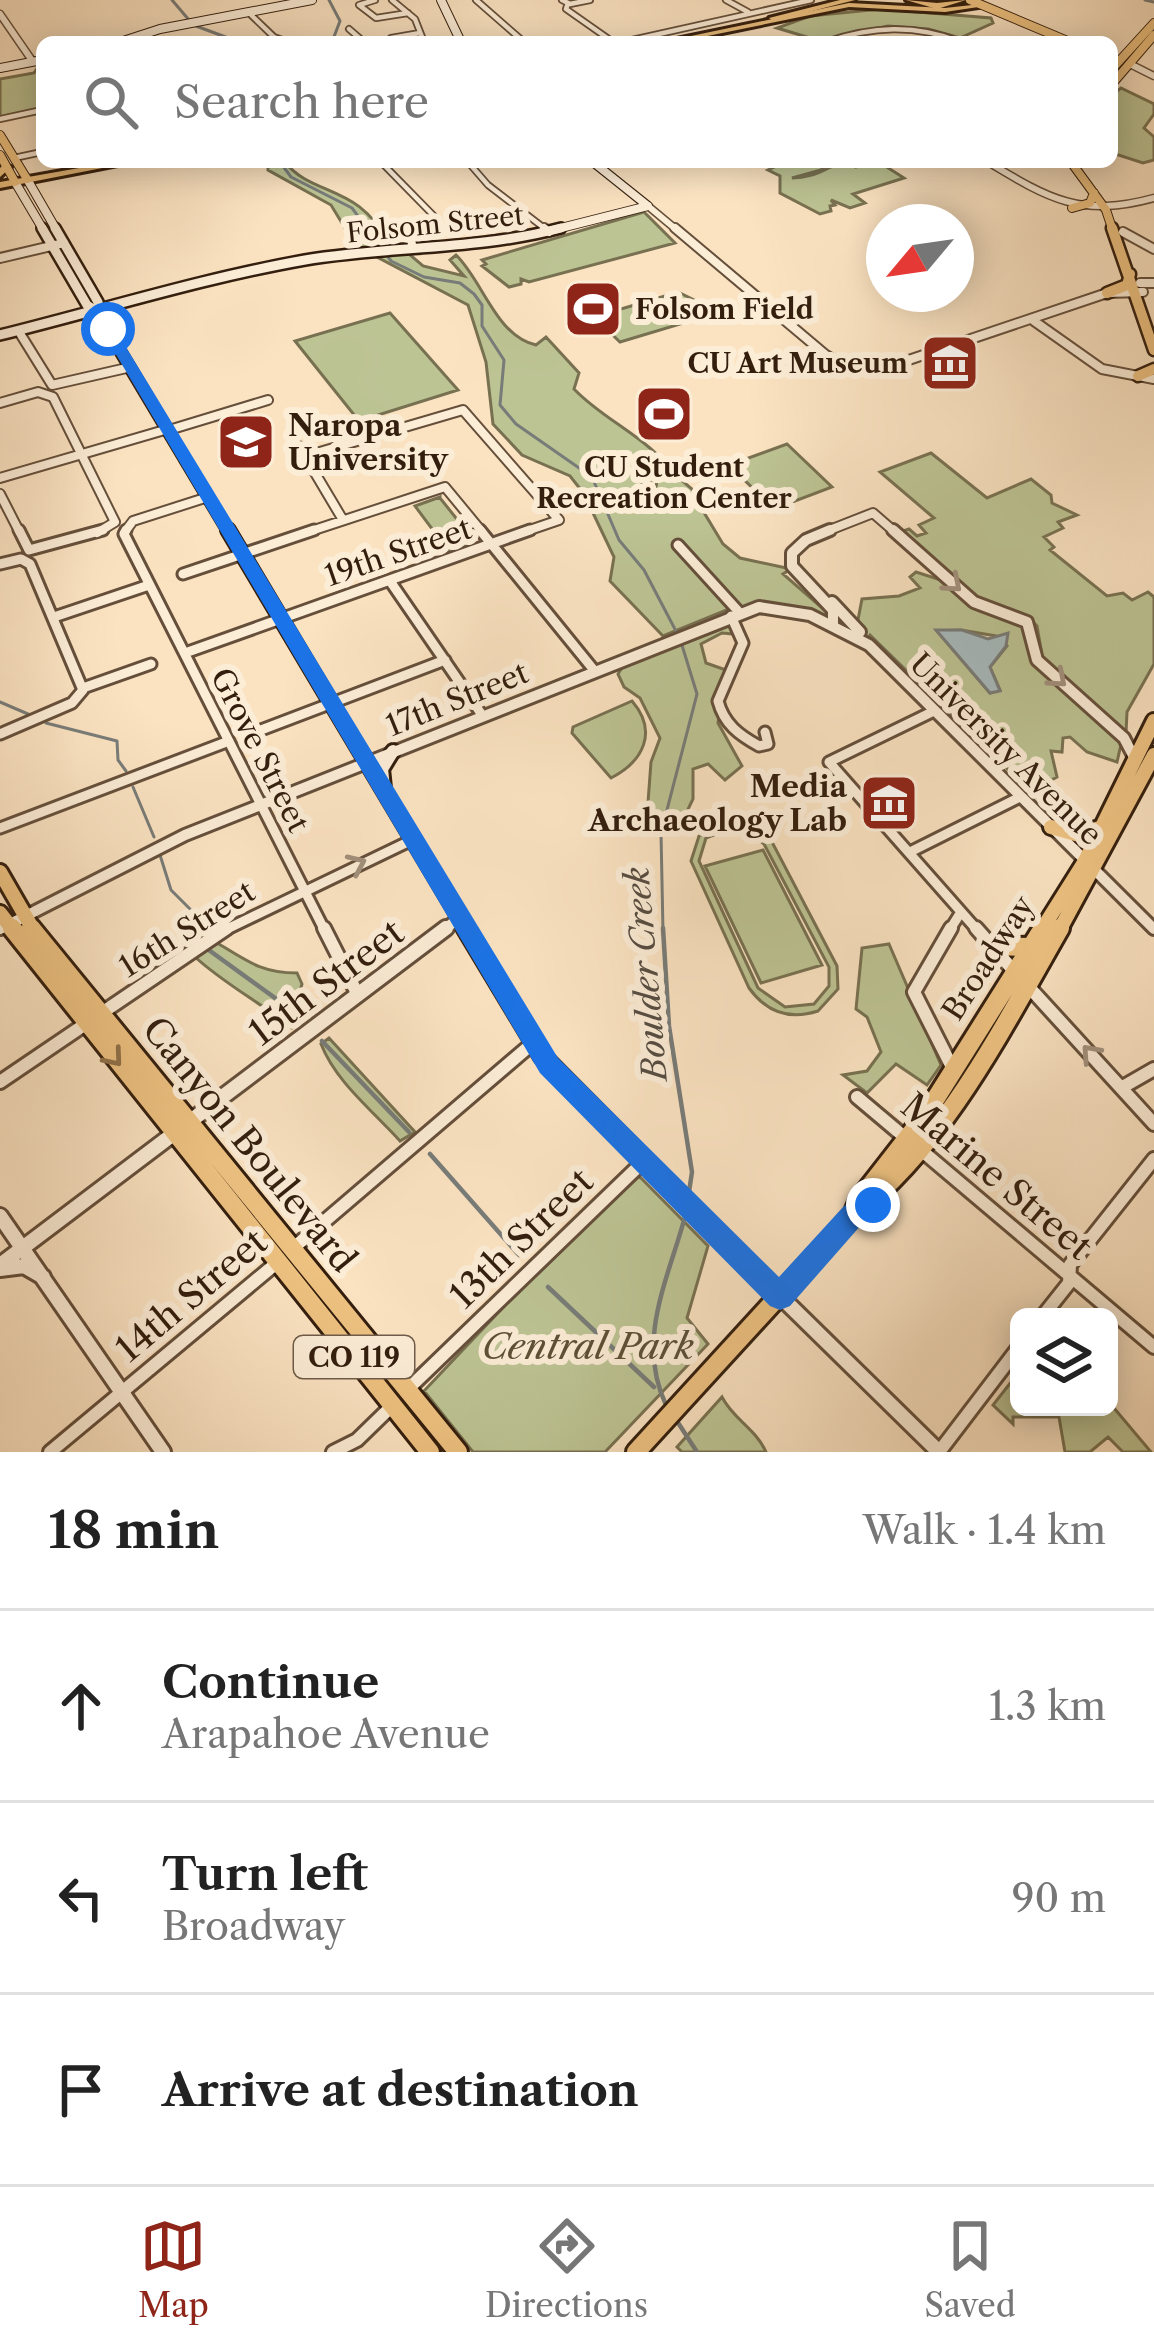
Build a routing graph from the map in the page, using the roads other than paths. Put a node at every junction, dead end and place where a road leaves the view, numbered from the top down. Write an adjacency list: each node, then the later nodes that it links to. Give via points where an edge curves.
1 (312, 0): 15 (main road)
2 (375, 0): 16 (street, via 359,5 376,19)
3 (392, 0): 16 (street)
4 (441, 0): 29 (main road)
5 (476, 0): 30 (street)
6 (590, 0): 12 (street)
7 (726, 0): 18 (street)
8 (811, 0): 18 (street)
9 (823, 0): 19 (highway)
10 (835, 0): 19 (highway)
11 (851, 0): 19 (highway)
12 (565, 2): 31 (street)
13 (914, 4): 14 (highway); 14 (highway); 14 (highway); 19 (highway)
14 (986, 4): 37 (main road); 38 (main road)
15 (248, 12): 24 (main road); 25 (street)
16 (408, 13): 22 (street)
17 (0, 14): 39 (street)
18 (751, 14): 32 (street)
19 (770, 16): 33 (highway); 34 (highway)
20 (1154, 23): 42 (main road)
21 (349, 28): 26 (street)
22 (420, 33): 27 (street); 28 (street)
23 (1154, 35): 42 (main road)
24 (141, 36)
25 (273, 36)
26 (358, 36)
27 (403, 36)
28 (421, 36)
29 (460, 36)
30 (517, 36)
31 (604, 36)
32 (650, 36)
33 (676, 36)
34 (690, 36)
35 (846, 36): 36 (street, via 900,28)
36 (935, 36)
37 (1055, 36)
38 (1059, 36)
39 (32, 58): 40 (main road); 43 (main road)
40 (36, 58)
41 (36, 59): 43 (main road)
42 (1118, 61): 44 (street)
43 (0, 66)
44 (1154, 76)
45 (36, 111): 46 (street)
46 (0, 119)
47 (0, 135): 57 (main road)
48 (0, 155): 57 (main road)
49 (59, 168): 57 (highway)
50 (91, 168): 57 (highway)
51 (387, 168): 66 (street, via 434,216 410,228)
52 (473, 168): 63 (street)
53 (600, 168): 60 (main road)
54 (999, 168): 61 (street)
55 (1077, 168): 58 (main road)
56 (1078, 168): 62 (main road)
57 (13, 176): 65 (main road); 65 (main road)
58 (1094, 193): 61 (main road, via 1090,203); 62 (main road)
59 (1154, 198): 62 (street)
60 (647, 206): 63 (main road, Folsom Street); 73 (street, via 826,355 856,370 883,369)
61 (1072, 208): 62 (street)
62 (1110, 210): 64 (main road); 69 (main road)
63 (549, 232): 66 (main road, Folsom Street)
64 (1124, 232): 67 (street); 70 (main road)
65 (58, 242): 68 (street); 72 (main road)
66 (412, 245): 72 (main road, Folsom Street, via 226,279)
67 (1152, 245)
68 (0, 256)
69 (1130, 274): 70 (main road); 71 (main road, via 1127,285)
70 (1144, 286): 71 (street); 74 (main road); 77 (main road)
71 (1108, 293): 73 (street)
72 (98, 313): 75 (main road, Folsom Street); 76 (main road, Folsom Street); 78 (main road)
73 (1034, 320): 80 (street, via 1102,369)
74 (1154, 326)
75 (21, 335): 76 (main road, Folsom Street); 82 (street)
76 (0, 338)
77 (1154, 350)
78 (131, 367): 82 (street); 85 (main road)
79 (1154, 369): 80 (main road)
80 (1138, 376): 81 (street)
81 (1154, 379)
82 (48, 389): 84 (street); 87 (street)
83 (268, 400): 85 (street)
84 (0, 403)
85 (168, 429): 87 (street); 91 (main road)
86 (299, 446): 88 (street)
87 (82, 454): 89 (street); 90 (street, via 115,520 99,533 32,550 22,545)
88 (305, 456): 92 (street); 93 (street, 19th Street, via 463,410 559,520)
89 (0, 478)
90 (0, 494)
91 (208, 497): 95 (main road); 99 (street, Grove Street, via 127,525)
92 (344, 520): 93 (street, via 441,487); 95 (street)
93 (493, 544): 98 (street, 19th Street); 110 (street)
94 (678, 545): 102 (street)
95 (242, 554): 97 (street); 104 (main road)
96 (0, 564): 103 (street, via 24,560)
97 (183, 574)
98 (390, 581): 104 (street, 19th Street); 108 (street)
99 (149, 585): 103 (street); 107 (street, Grove Street)
100 (814, 589): 101 (street); 105 (street, via 833,610); 121 (street, one-way to 121, via 792,566 794,548 873,513 974,602 1028,622 1037,660)
101 (842, 612): 105 (street); 106 (street)
102 (735, 613): 105 (street, 17th Street, via 765,609); 110 (street, 17th Street); 117 (street, via 743,643 719,712 759,746 768,743)
103 (53, 617): 111 (street)
104 (280, 619): 107 (street, 19th Street); 112 (main road)
105 (832, 626): 106 (street, University Avenue)
106 (872, 649): 113 (street, University Avenue)
107 (184, 653): 119 (street, Grove Street)
108 (445, 661): 112 (street); 114 (street)
109 (151, 664): 111 (street)
110 (593, 670): 114 (street, 17th Street)
111 (82, 692): 118 (street)
112 (330, 704): 116 (street); 122 (main road)
113 (934, 711): 123 (street, University Avenue); 130 (street, via 829,762)
114 (482, 715): 120 (street, 17th Street)
115 (1154, 721): 121 (main road, Broadway)
116 (261, 730)
117 (766, 732)
118 (0, 734)
119 (229, 741): 125 (street, Grove Street); 128 (street)
120 (393, 751): 122 (street, 17th Street); 124 (main road, via 381,778)
121 (1147, 759): 127 (main road, Broadway); 131 (main road, Broadway)
122 (365, 762): 124 (main road); 125 (street, 17th Street)
123 (1020, 797): 126 (street, University Avenue); 130 (street)
124 (388, 800): 129 (main road)
125 (261, 804): 133 (street, Grove Street); 136 (street, 17th Street)
126 (1051, 827): 127 (main road, via 1079,835); 131 (street, University Avenue)
127 (1102, 827): 131 (main road, Broadway)
128 (0, 828)
129 (412, 840): 133 (street, 16th Street, one-way to 129); 135 (main road)
130 (910, 852): 134 (street)
131 (1090, 866): 137 (street, University Avenue); 139 (main road, Broadway); 140 (main road, Broadway)
132 (0, 872): 136 (main road, Canyon Boulevard / CO 119)
133 (303, 889): 141 (street, Grove Street); 142 (street, 16th Street, via 230,926)
134 (961, 912): 138 (street); 145 (street, via 914,992)
135 (458, 919): 141 (street, 15th Street); 143 (main road)
136 (7, 921): 142 (main road, Canyon Boulevard / CO 119)
137 (1154, 929)
138 (992, 946): 139 (main road); 140 (street)
139 (1030, 947): 140 (main road, Broadway)
140 (1020, 978): 145 (main road, Broadway); 147 (street, one-way to 140); 151 (main road, Broadway, via 1014,1000)
141 (358, 995): 150 (street, 15th Street)
142 (93, 1017): 146 (street, 16th Street); 150 (main road, Canyon Boulevard / CO 119)
143 (533, 1043): 153 (main road); 156 (street, 14th Street)
144 (1154, 1069): 147 (street)
145 (953, 1070): 151 (main road, Broadway)
146 (0, 1082)
147 (1121, 1088): 149 (street)
148 (857, 1097): 151 (street, Marine Street)
149 (1154, 1124)
150 (183, 1129): 155 (street, 15th Street); 156 (main road, Canyon Boulevard / CO 119)
151 (914, 1144): 158 (street, Marine Street); 160 (main road, Broadway, via 873,1205 853,1215)
152 (1154, 1160): 158 (street, via 1071,1263)
153 (643, 1162): 160 (main road); 165 (street, 13th Street)
154 (0, 1216): 155 (street)
155 (24, 1248): 157 (street, 15th Street); 159 (street)
156 (284, 1256): 164 (street, 14th Street); 165 (main road, Canyon Boulevard / CO 119)
157 (0, 1267): 159 (street, via 24,1266)
158 (1070, 1275): 161 (street); 162 (street, Marine Street)
159 (46, 1279): 164 (street)
160 (780, 1297): 166 (main road, Broadway); 172 (street)
161 (1048, 1308)
162 (1154, 1347)
163 (1010, 1359): 172 (street)
164 (122, 1392): 167 (street, 14th Street); 168 (street)
165 (401, 1397): 169 (street, 13th Street); 170 (main road, Canyon Boulevard / CO 119); 171 (main road, Canyon Boulevard / CO 119)
166 (638, 1450)
167 (50, 1452)
168 (163, 1452)
169 (334, 1452)
170 (430, 1452)
171 (458, 1452)
172 (939, 1452)

